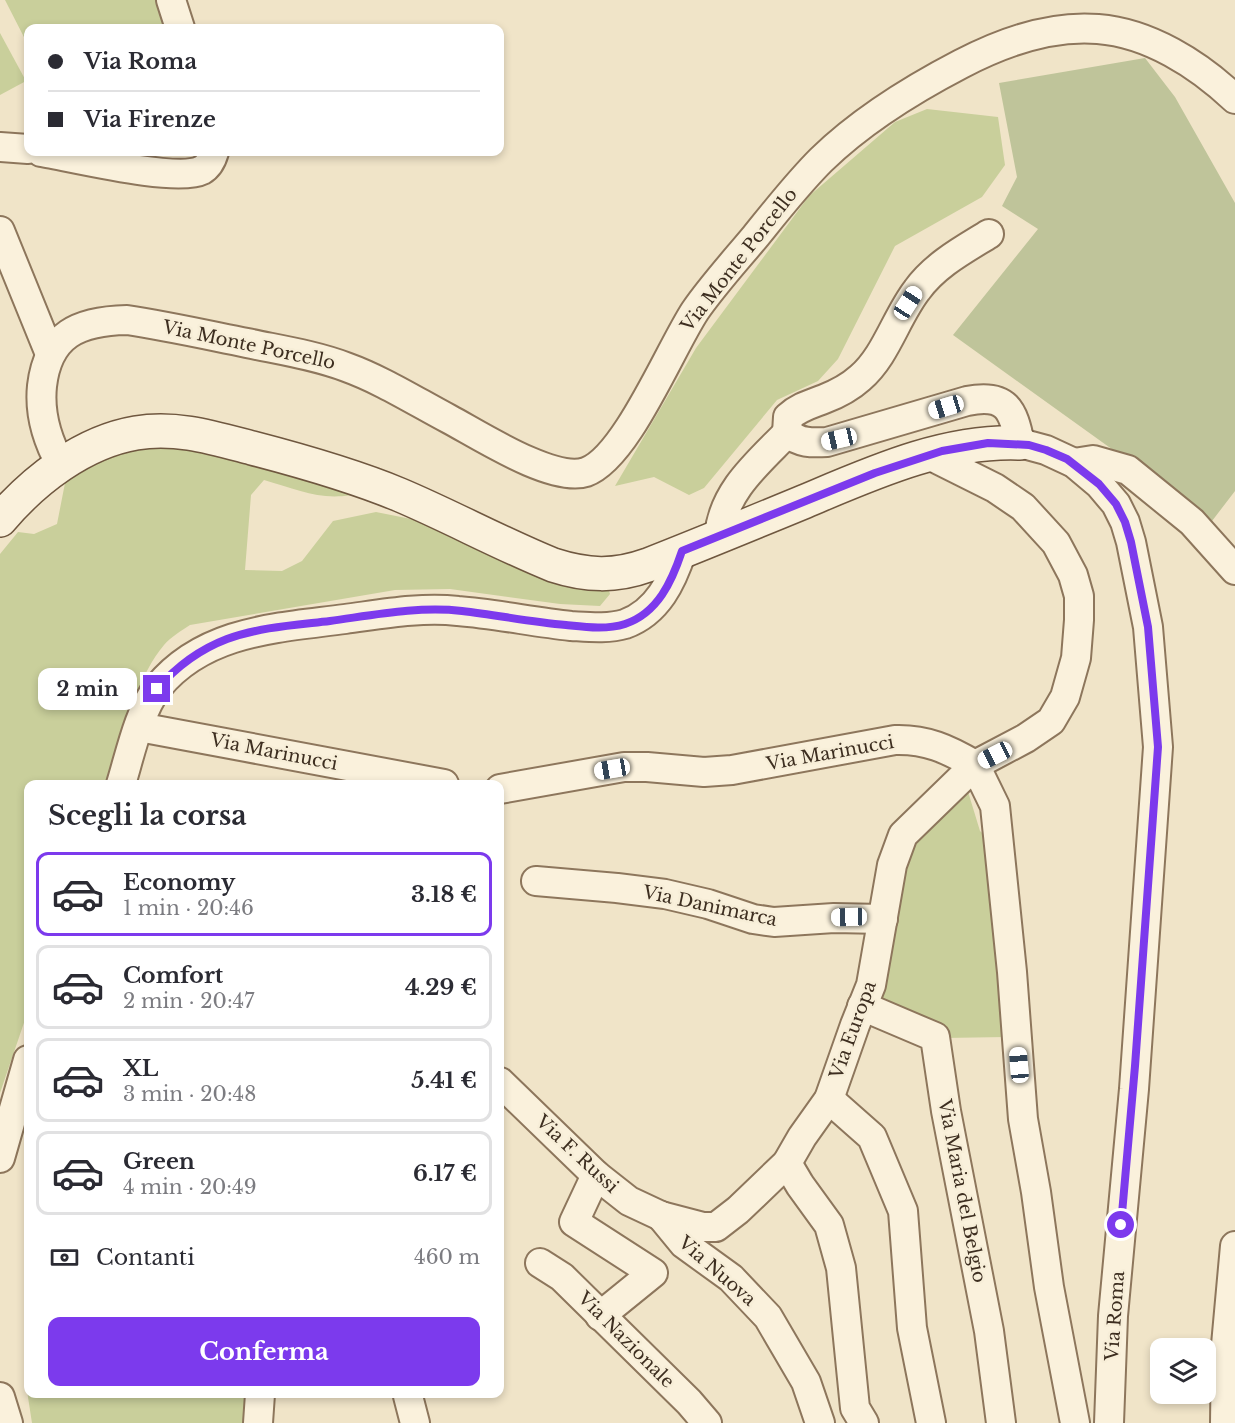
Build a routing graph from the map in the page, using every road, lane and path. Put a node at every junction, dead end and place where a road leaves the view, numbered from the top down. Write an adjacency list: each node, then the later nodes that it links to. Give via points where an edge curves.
1 (171, 0): 2 (street)
2 (179, 24)
3 (1235, 99): 10 (street, Via Monte Porcello, via 1201,71 1160,47 1136,37 1097,29 1052,32 1015,40 929,81 851,132 801,181 695,313 621,440 594,468 578,474 538,466 375,379 331,361 126,320 97,322 76,329)
4 (0, 147): 5 (street)
5 (24, 149)
6 (64, 156): 7 (street, via 180,175 204,169)
7 (213, 156)
8 (0, 231): 10 (street)
9 (989, 234): 11 (street, via 937,269 917,289 861,377 836,394 793,412 788,417)
10 (50, 354): 15 (street, via 42,387 42,417)
11 (788, 433): 12 (street, via 805,442 827,441 982,399 1009,409); 17 (street, via 734,491 723,512)
12 (1020, 443): 13 (street, via 976,444); 14 (street, Via Roma)
13 (929, 455): 17 (street, via 858,479); 21 (street, via 995,488 1030,513 1062,552 1079,596 1076,658 1062,706 1036,732)
14 (1074, 463): 19 (street, via 1093,460 1128,470 1192,522); 50 (street, Via Roma, via 1108,494 1128,530 1148,627 1158,747 1113,1316)
15 (61, 465): 16 (street); 18 (street, via 99,445 134,433 191,433 374,485 569,570 616,574)
16 (0, 520)
17 (719, 536): 18 (street)
18 (682, 551): 20 (street, via 663,595 625,624 569,626 431,610 270,628 233,637 179,666 150,699)
19 (1235, 570)
20 (139, 727): 22 (street); 23 (street, Via Marinucci)
21 (975, 765): 24 (street, Via Marinucci, via 932,744 895,740 732,770 624,767); 26 (street, Via Europa, via 903,835 895,855); 49 (street, via 995,806 1023,1119 1049,1287)
22 (122, 780)
23 (423, 780)
24 (504, 788)
25 (536, 881): 26 (street, Via Danimarca, via 665,894 774,922)
26 (883, 919): 27 (street, Via Europa, via 871,985)
27 (862, 1006): 30 (street, Via Europa); 48 (street, Via Maria del Belgio, via 935,1037 989,1331)
28 (24, 1074): 31 (street)
29 (504, 1086): 33 (street, Via F. Russi)
30 (829, 1099): 32 (street, Via Europa); 47 (street, via 872,1137 903,1211 912,1328)
31 (0, 1158)
32 (787, 1164): 34 (street, Via Europa, via 716,1227); 46 (street, via 829,1225 841,1268 855,1408)
33 (596, 1175): 34 (street, Via F. Russi, via 629,1201); 37 (street, via 574,1222 654,1273)
34 (661, 1216): 45 (street, Via Nuova, via 684,1244 731,1278 768,1317 806,1382)
35 (1235, 1246): 51 (street, via 1226,1345)
36 (540, 1263): 37 (street, Via Nazionale, via 562,1277)
37 (600, 1316): 44 (street, Via Nazionale)
38 (0, 1398): 41 (street)
39 (260, 1398): 42 (street)
40 (409, 1398): 43 (street)
41 (8, 1423)
42 (258, 1423)
43 (415, 1423)
44 (707, 1423)
45 (820, 1423)
46 (864, 1423)
47 (931, 1423)
48 (1001, 1423)
49 (1076, 1423)
50 (1109, 1423)
51 (1225, 1423)

